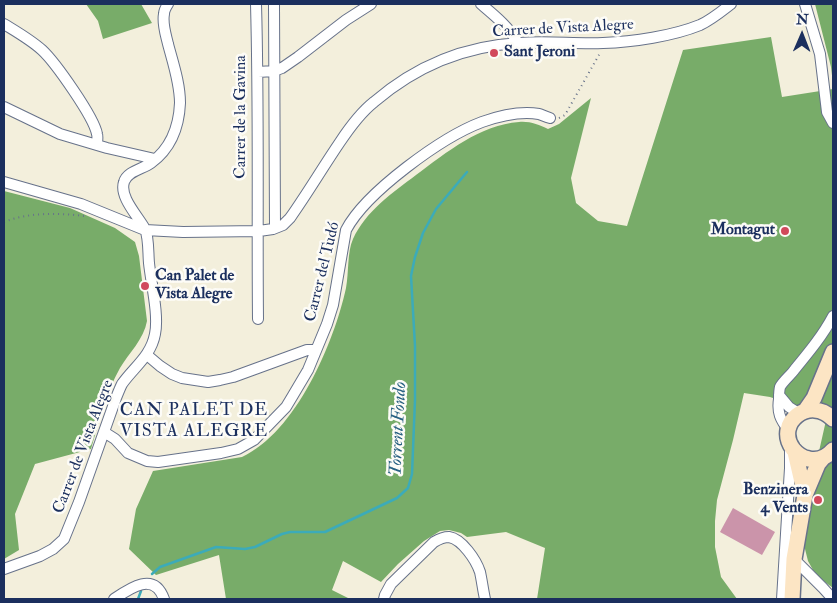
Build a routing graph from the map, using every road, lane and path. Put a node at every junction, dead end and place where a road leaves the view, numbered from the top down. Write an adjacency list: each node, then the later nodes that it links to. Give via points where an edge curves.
1 (168, 4): 17 (street, via 163,15 179,92 179,115 167,148)
2 (256, 4): 12 (street, Carrer de la Gavina)
3 (274, 4): 11 (street, Carrer de la Gavina)
4 (371, 4): 11 (street, via 290,63)
5 (481, 4): 9 (street)
6 (732, 4): 9 (street, Carrer de Vista Alegre, via 700,25 660,36 626,42)
7 (805, 4): 15 (street, via 820,54 827,112)
8 (4, 24): 16 (street, via 42,49 56,65 95,125)
9 (518, 43): 21 (street, Carrer de Vista Alegre, via 459,53 438,61 407,77 375,101 355,120 290,218)
10 (601, 48): 14 (path, via 566,115)
11 (274, 71): 12 (street); 21 (street, Carrer de la Gavina)
12 (258, 72): 23 (street, Carrer de la Gavina)
13 (4, 108): 16 (street, via 60,134)
14 (550, 118): 26 (street, Carrer del Tudó, via 525,114 482,122 448,139 395,177 359,210 346,230 333,305)
15 (833, 123)
16 (97, 145): 17 (street)
17 (154, 159): 22 (street, via 129,175 123,183 126,198)
18 (4, 182): 22 (street, via 81,204)
19 (89, 217): 20 (path, via 38,214)
20 (4, 222)
21 (276, 228): 23 (street)
22 (145, 230): 23 (street); 28 (street, Carrer de Vista Alegre, via 156,323 154,342)
23 (257, 231): 25 (street, Carrer de la Gavina)
24 (833, 316): 29 (street, via 820,339 781,385)
25 (258, 319)
26 (316, 350): 28 (street, via 208,382 172,374); 32 (street, Carrer del Tudó, via 286,407 254,440 238,449 147,462 128,453)
27 (833, 352): 30 (main road, via 814,398)
28 (147, 355): 32 (street, Carrer de Vista Alegre, via 122,385)
29 (779, 395): 30 (street, via 789,408); 33 (street, via 779,416)
30 (802, 412): 31 (main road, via 811,409 824,412); 33 (main road, via 791,423)
31 (833, 419)
32 (104, 432): 37 (street, Carrer de Vista Alegre, via 64,539 40,556)
33 (791, 441): 34 (main road, via 806,458 812,460); 35 (main road); 42 (street)
34 (828, 454): 35 (main road, via 818,464)
35 (805, 495): 36 (main road)
36 (794, 559): 42 (main road); 43 (street)
37 (4, 569)
38 (114, 599): 39 (street, via 134,587 148,584 156,587)
39 (164, 599)
40 (384, 599): 41 (street, via 391,584 434,542 446,537 460,543 471,554 480,571)
41 (485, 599)
42 (785, 599)
43 (833, 599)

